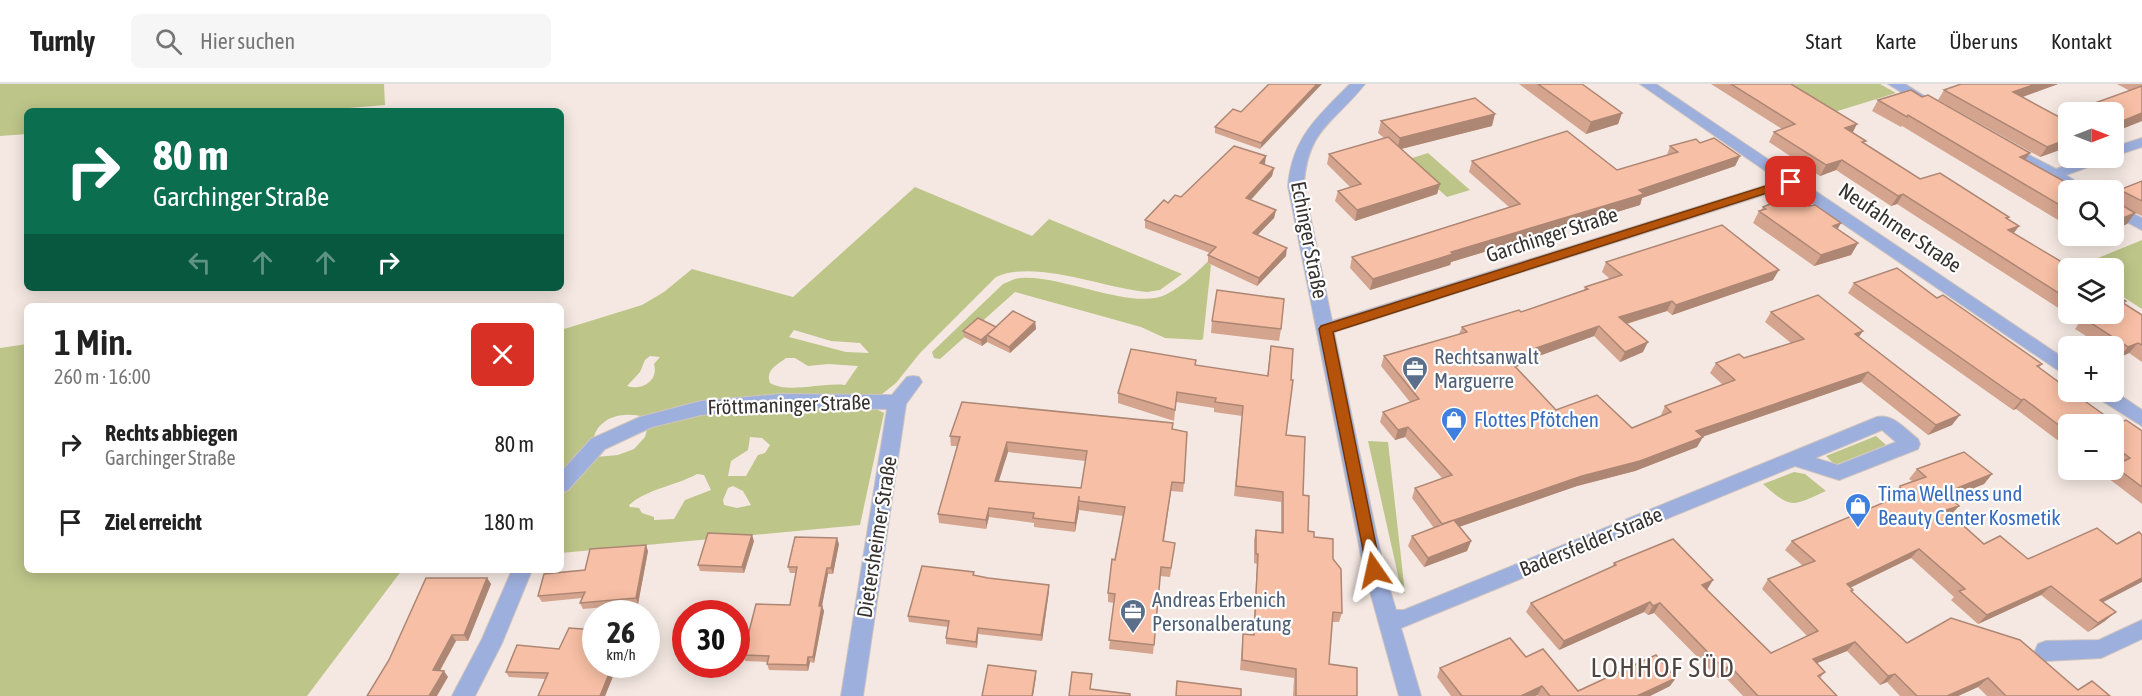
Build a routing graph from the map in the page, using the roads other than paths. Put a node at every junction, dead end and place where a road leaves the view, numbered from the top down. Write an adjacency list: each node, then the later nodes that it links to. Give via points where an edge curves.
1 (1358, 84): 14 (street, Echinger Straße, via 1311,132 1300,150 1296,169 1296,186)
2 (1647, 84): 11 (street, Neufahrner Straße)
3 (1895, 84): 4 (street)
4 (1943, 112)
5 (1993, 140): 9 (street)
6 (2142, 142): 7 (street)
7 (2124, 148)
8 (2073, 168): 9 (street)
9 (2054, 175): 10 (street)
10 (2063, 180)
11 (1791, 182): 14 (street, Garchinger Straße); 15 (street, Neufahrner Straße)
12 (2124, 215): 13 (street)
13 (2142, 225)
14 (1326, 329): 23 (street, Echinger Straße)
15 (2058, 362)
16 (913, 382): 17 (street, Dietersheimer Straße)
17 (897, 402): 21 (street, Fröttmaninger Straße, via 781,401 701,408 647,422 598,444); 27 (street, Dietersheimer Straße)
18 (2117, 402): 19 (street)
19 (2142, 419)
20 (1794, 458): 20 (street, Badersfelder Straße, via 1884,422 1911,444 1839,473); 23 (street, Badersfelder Straße, via 1405,620)
21 (564, 482)
22 (521, 573): 26 (street)
23 (1387, 620): 28 (street, Echinger Straße)
24 (2142, 628): 25 (street, via 2101,649)
25 (2046, 651)
26 (463, 696)
27 (852, 696)
28 (1410, 696)

